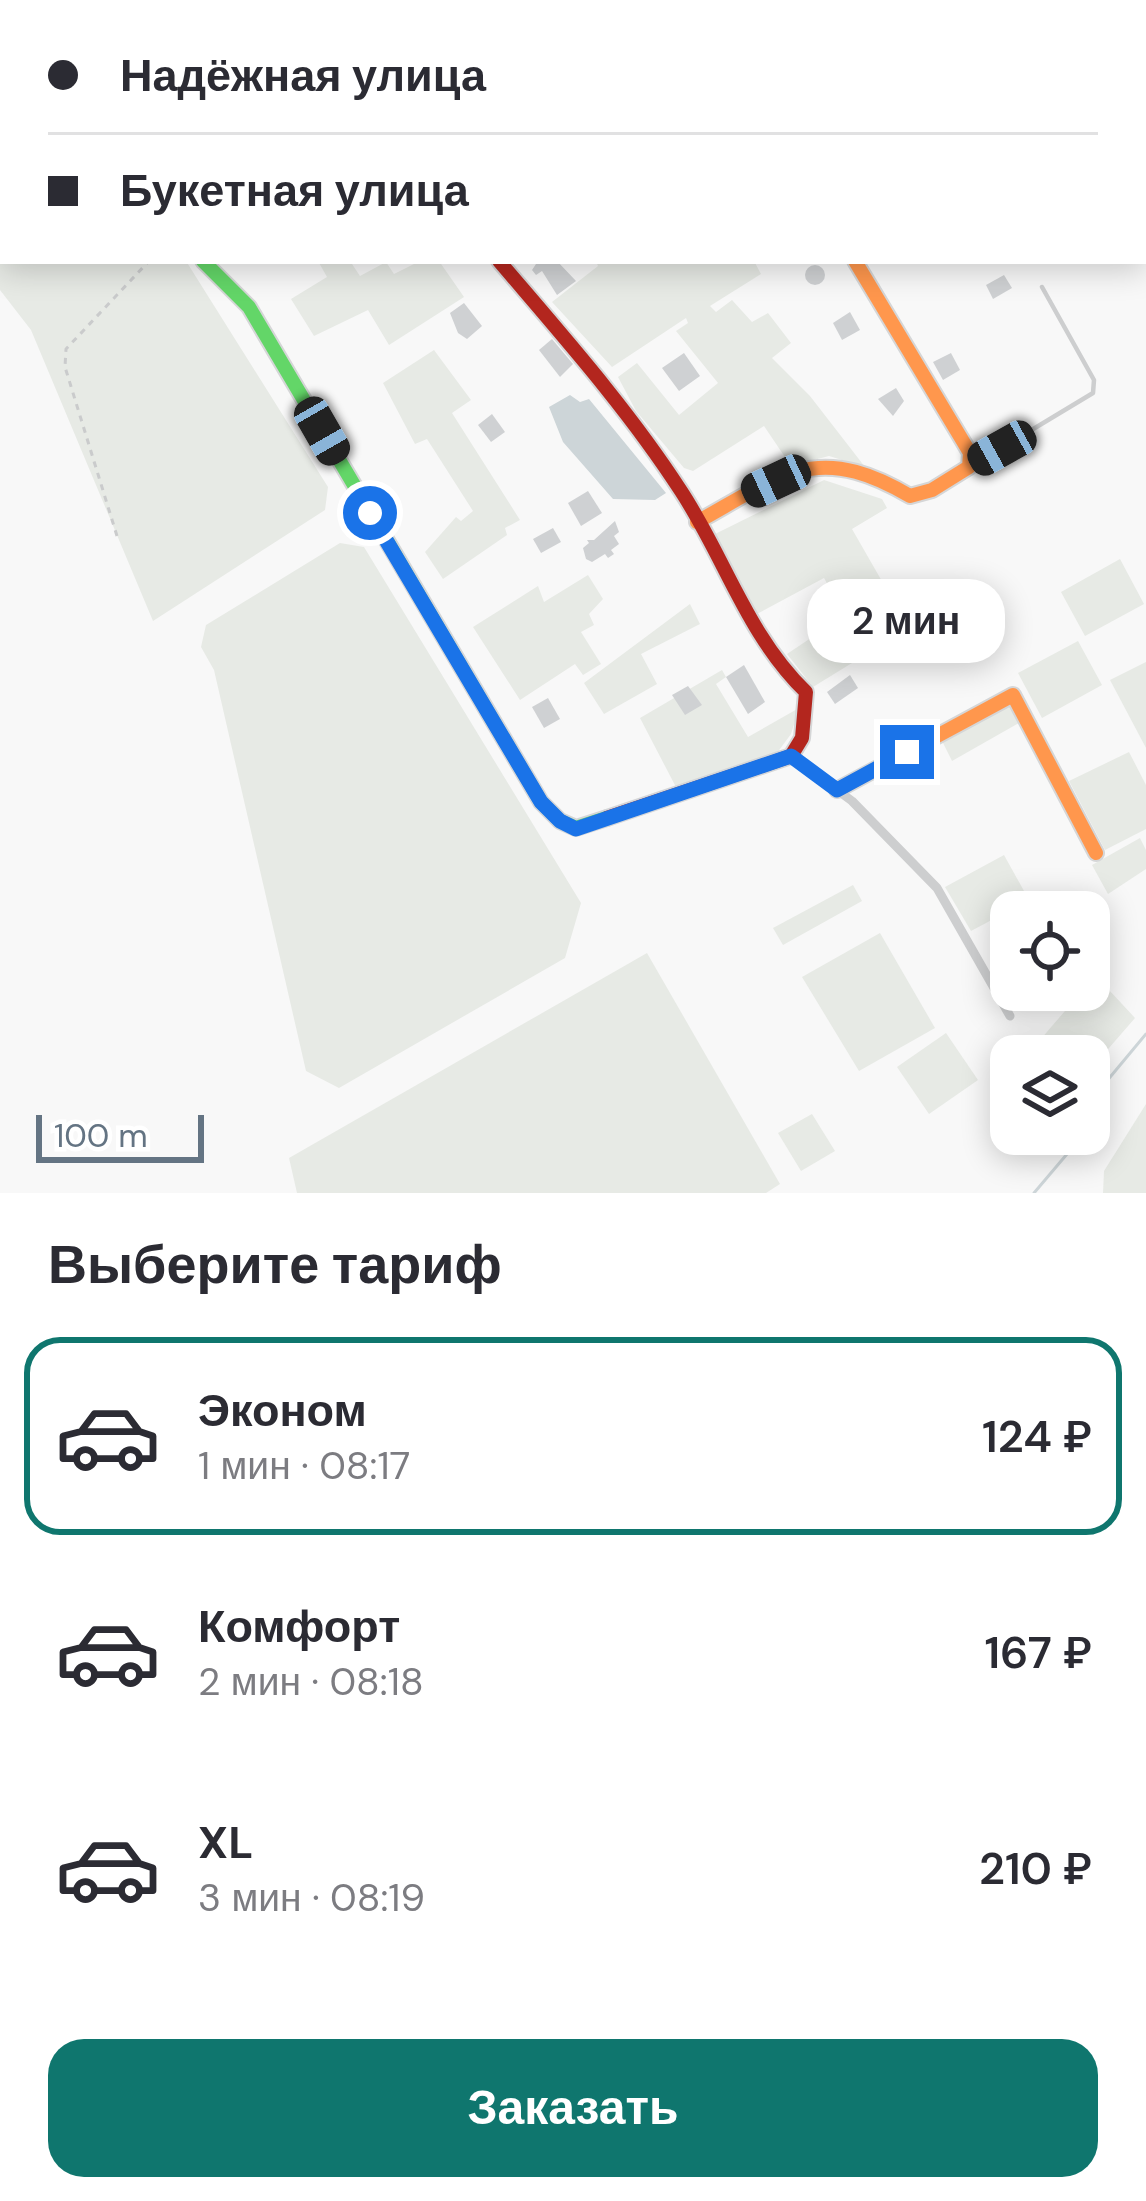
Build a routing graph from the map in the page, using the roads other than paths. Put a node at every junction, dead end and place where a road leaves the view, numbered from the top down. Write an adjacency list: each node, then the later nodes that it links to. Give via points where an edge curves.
1 (205, 264): 7 (street, via 249,307 541,802 560,821 576,829)
2 (503, 264): 6 (street, via 589,363)
3 (857, 264): 5 (street, via 970,453)
4 (1042, 286): 5 (lane, via 1094,380 1093,393)
5 (969, 467): 6 (street, via 910,496 845,463 808,466)
6 (697, 521): 7 (street, via 768,647 806,692 802,738)
7 (791, 756): 8 (street)
8 (837, 790): 9 (street, via 1013,695); 10 (street, via 937,888)
9 (1096, 853)
10 (1010, 1016)

